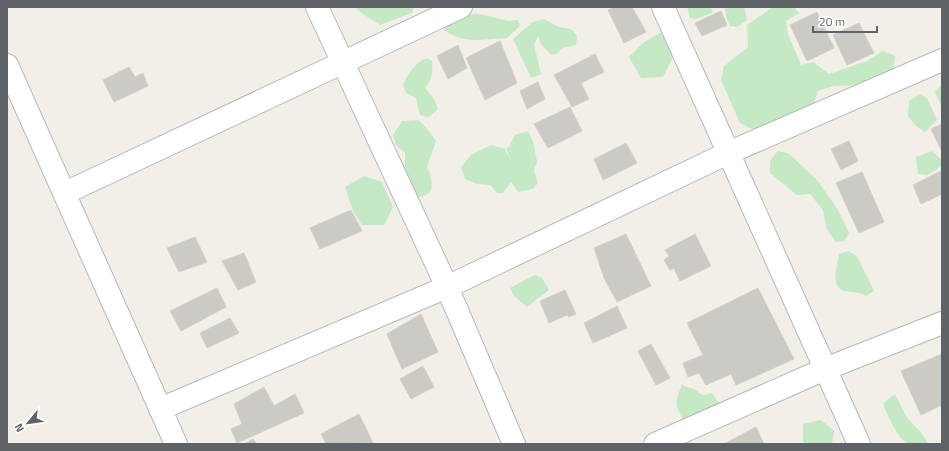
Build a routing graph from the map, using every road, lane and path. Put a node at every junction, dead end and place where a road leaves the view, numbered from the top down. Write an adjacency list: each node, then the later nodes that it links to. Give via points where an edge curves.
1 (317, 7): 5 (street)
2 (461, 7): 5 (street)
3 (663, 7): 7 (street)
4 (942, 60): 7 (street)
5 (342, 64): 8 (street); 9 (street)
6 (7, 65): 8 (street)
7 (728, 153): 9 (street); 11 (street)
8 (64, 193): 12 (street)
9 (447, 287): 12 (street); 14 (street)
10 (942, 323): 11 (street)
11 (825, 370): 15 (street); 16 (street)
12 (160, 409): 13 (street)
13 (176, 444)
14 (514, 444)
15 (655, 444)
16 (859, 444)

